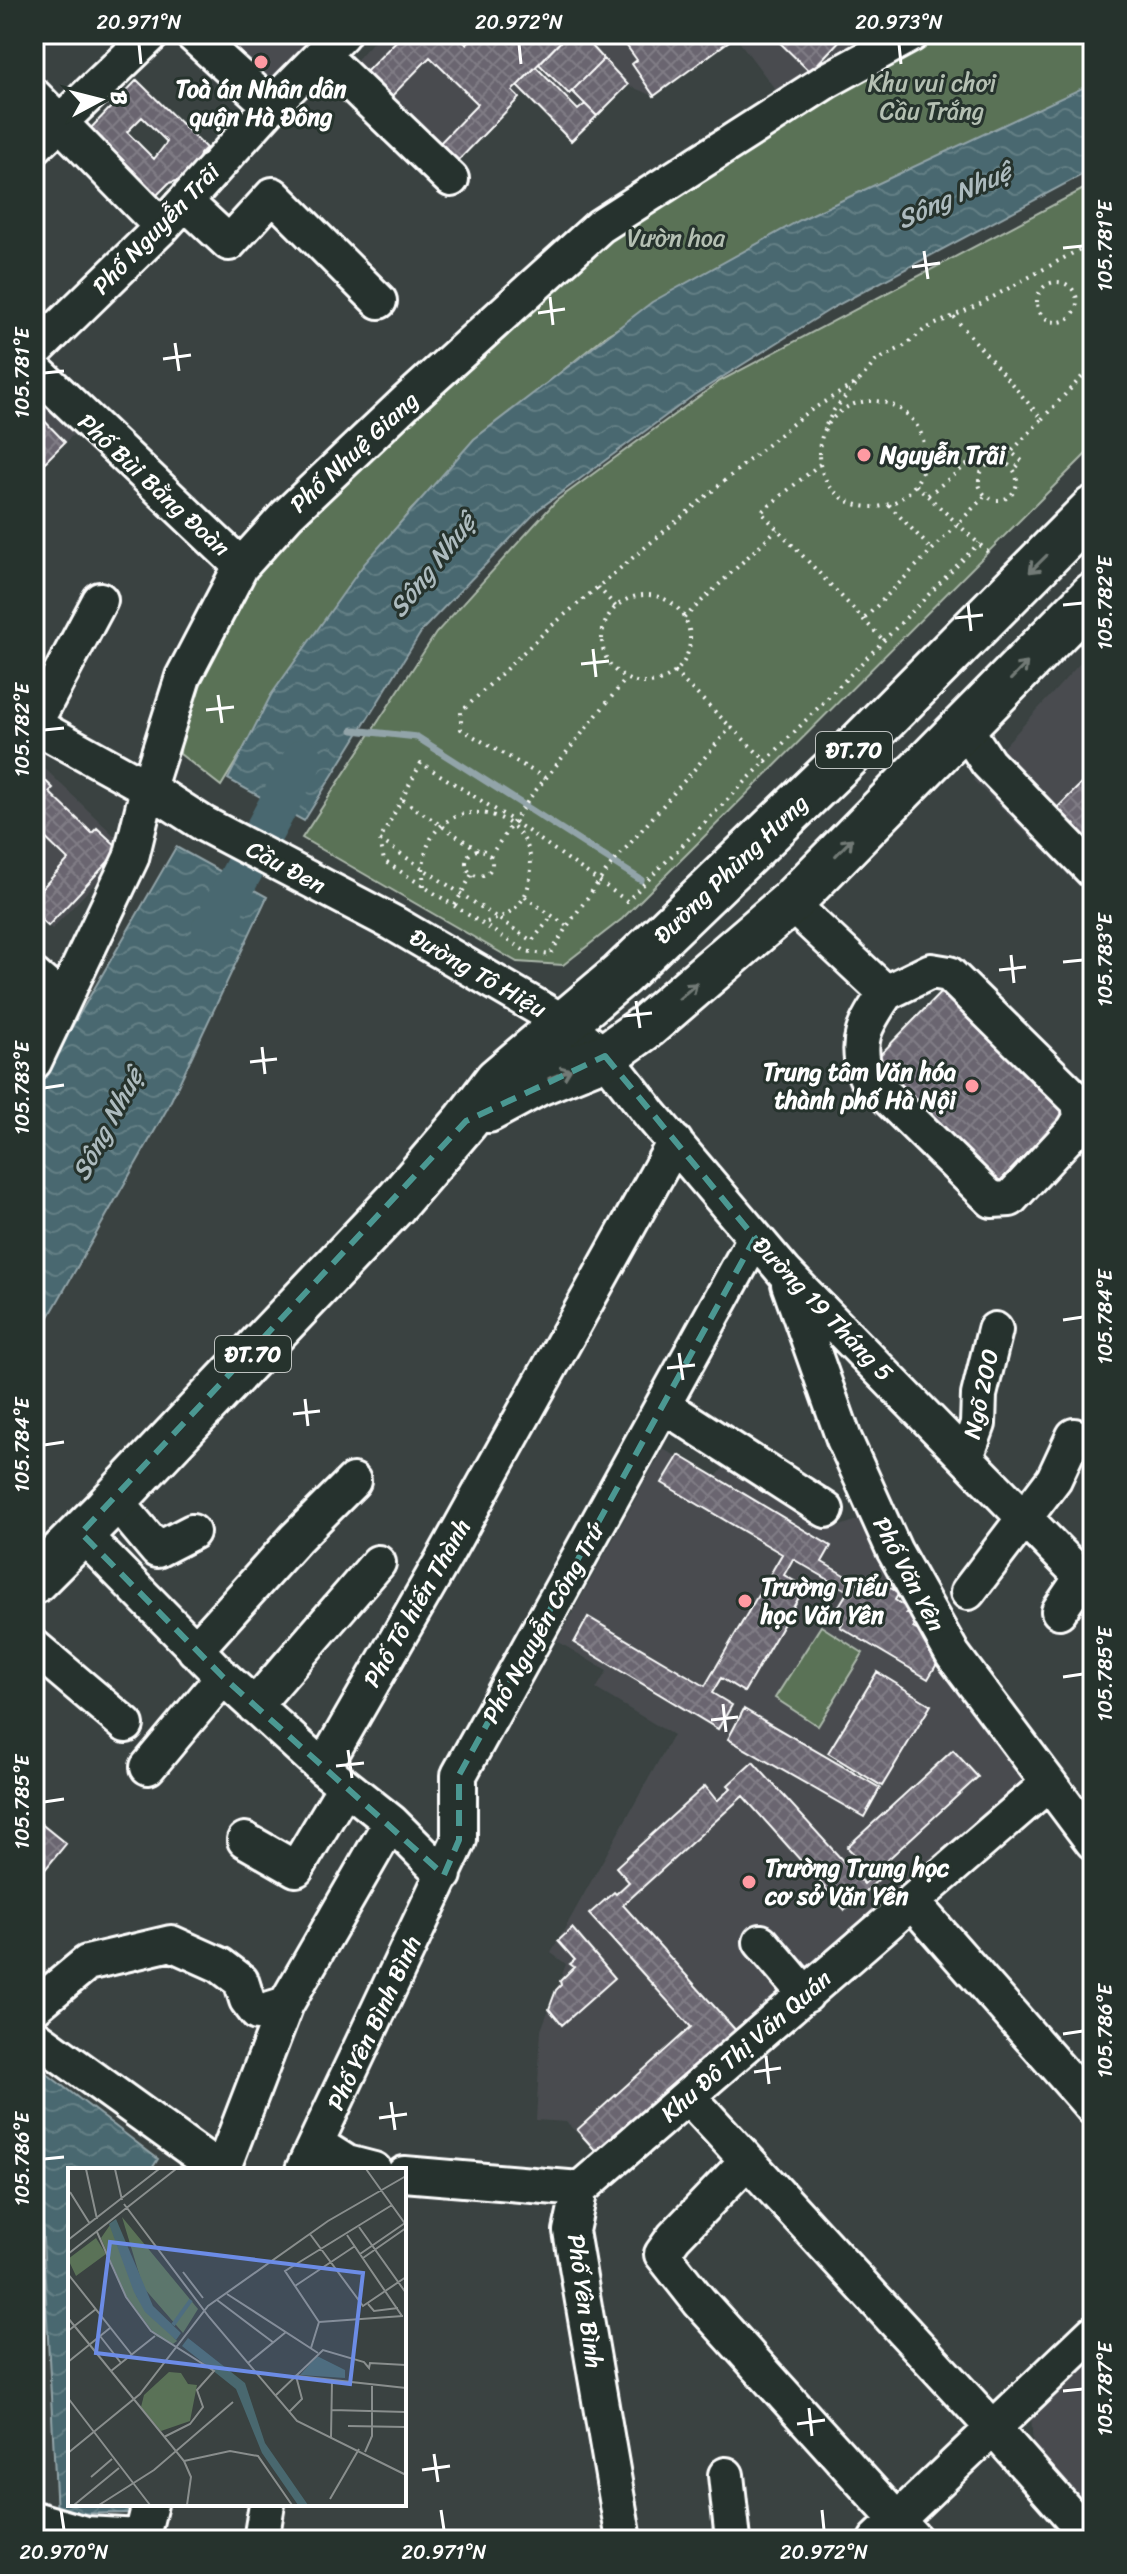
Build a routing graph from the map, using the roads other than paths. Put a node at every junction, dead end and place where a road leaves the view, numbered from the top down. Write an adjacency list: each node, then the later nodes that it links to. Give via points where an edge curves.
1 (152, 34): 7 (street)
2 (192, 34): 6 (street)
3 (912, 34): 16 (street, Phố Nhuệ Giang, via 828,80 600,226 386,421)
4 (332, 44): 6 (street, Phố Nguyễn Trãi); 9 (street)
5 (34, 96): 7 (street)
6 (271, 106): 10 (street, Phố Nguyễn Trãi)
7 (60, 121): 8 (street); 11 (street)
8 (34, 147)
9 (451, 179)
10 (185, 202): 11 (street, Phố Nguyễn Trãi); 12 (street, via 229,243 273,195)
11 (162, 227): 13 (street, Phố Nguyễn Trãi)
12 (379, 301)
13 (34, 352)
14 (34, 369): 16 (street, Phố Bùi Bằng Đoàn)
15 (1093, 509): 19 (main road, Đường Phùng Hưng / ĐT.70, one-way to 19)
16 (241, 566): 22 (street, Phố Nhuệ Giang, via 183,677)
17 (1093, 595): 21 (main road, Đường Phùng Hưng / ĐT.70, one-way to 17)
18 (100, 600): 20 (street)
19 (921, 682): 21 (main road); 23 (main road, Đường Phùng Hưng / ĐT.70)
20 (34, 724): 22 (street)
21 (963, 725): 24 (street, via 988,763); 25 (main road, Đường Phùng Hưng / ĐT.70, one-way to 21)
22 (148, 788): 26 (street, Cầu Đen); 29 (street, Phố Nhuệ Giang, via 131,858)
23 (742, 858): 25 (main road); 30 (main road, Đường Phùng Hưng / ĐT.70, via 621,975)
24 (1093, 871)
25 (790, 903): 28 (street); 31 (main road, Đường Phùng Hưng / ĐT.70, one-way to 25)
26 (393, 923): 30 (street, Đường Tô Hiệu)
27 (34, 976): 29 (street)
28 (886, 993): 28 (street, via 931,971 949,974 1079,1102 1081,1118 1074,1130 1010,1199 992,1200 866,1076 860,1049 865,1025)
29 (63, 1001): 32 (street, Phố Nhuệ Giang)
30 (563, 1022): 31 (street, Đường 19 Tháng 5); 33 (main road, Đường Phùng Hưng / ĐT.70, via 497,1080)
31 (605, 1056): 33 (main road, Đường Phùng Hưng / ĐT.70, one-way to 31); 34 (street, Đường 19 Tháng 5)
32 (34, 1062)
33 (466, 1121): 42 (main road, Đường Phùng Hưng / ĐT.70, via 395,1204)
34 (675, 1142): 35 (street, Đường 19 Tháng 5); 58 (street, Phố Tô hiến Thành, via 446,1554)
35 (755, 1238): 36 (street, Đường 19 Tháng 5); 38 (street, Phố Nguyễn Công Trứ)
36 (785, 1273): 40 (street, Đường 19 Tháng 5); 59 (street, Phố Văn Yên, via 844,1439 894,1550 953,1655)
37 (995, 1330): 40 (street, Ngõ 200, via 979,1395 978,1424)
38 (663, 1405): 43 (street); 63 (street, Phố Nguyễn Công Trứ, via 459,1775 459,1840)
39 (1074, 1436): 44 (street, via 1054,1479)
40 (966, 1457): 44 (street, Đường 19 Tháng 5)
41 (353, 1481): 53 (street)
42 (115, 1500): 45 (street, via 157,1550); 46 (main road, Đường Phùng Hưng / ĐT.70)
43 (826, 1510)
44 (1024, 1517): 49 (street, Đường 19 Tháng 5); 50 (street)
45 (192, 1532)
46 (81, 1533): 48 (main road, Đường Phùng Hưng / ĐT.70); 53 (street)
47 (378, 1563): 55 (street)
48 (34, 1581)
49 (1087, 1582): 51 (street)
50 (968, 1592)
51 (1059, 1611)
52 (34, 1647): 56 (street)
53 (195, 1650): 54 (street)
54 (223, 1677): 55 (street); 57 (street)
55 (254, 1706): 58 (street)
56 (126, 1725)
57 (148, 1767)
58 (334, 1778): 60 (street); 61 (street, Phố Tô hiến Thành, via 296,1869)
59 (1048, 1784): 62 (street, Phố Văn Yên); 64 (street, Khu Đô Thị Văn Quán)
60 (391, 1822): 63 (street); 67 (street)
61 (245, 1840)
62 (1093, 1842)
63 (444, 1875): 72 (street, Phố Yên Bình Bình)
64 (913, 1903): 66 (street, Khu Đô Thị Văn Quán); 71 (street)
65 (761, 1942): 66 (street)
66 (806, 1995): 70 (street, Khu Đô Thị Văn Quán)
67 (286, 2004): 68 (street, via 257,2013 241,1981 220,1965 171,1943 87,1963); 75 (street)
68 (34, 2007)
69 (34, 2036): 74 (street)
70 (688, 2096): 73 (street); 78 (street, Khu Đô Thị Văn Quán)
71 (1093, 2108)
72 (310, 2157): 76 (street)
73 (747, 2161): 80 (street); 85 (street, via 662,2254)
74 (218, 2168)
75 (222, 2168)
76 (366, 2168)
77 (406, 2174): 78 (street)
78 (580, 2189): 89 (street, Phố Yên Bình, via 571,2231)
79 (1093, 2333): 80 (street)
80 (993, 2428): 85 (street); 91 (street)
81 (726, 2475): 90 (street)
82 (149, 2506): 87 (street)
83 (267, 2506): 88 (street)
84 (34, 2519): 86 (street)
85 (896, 2534)
86 (85, 2537): 87 (street)
87 (141, 2538)
88 (261, 2540)
89 (624, 2540)
90 (733, 2540)
91 (1092, 2540)

